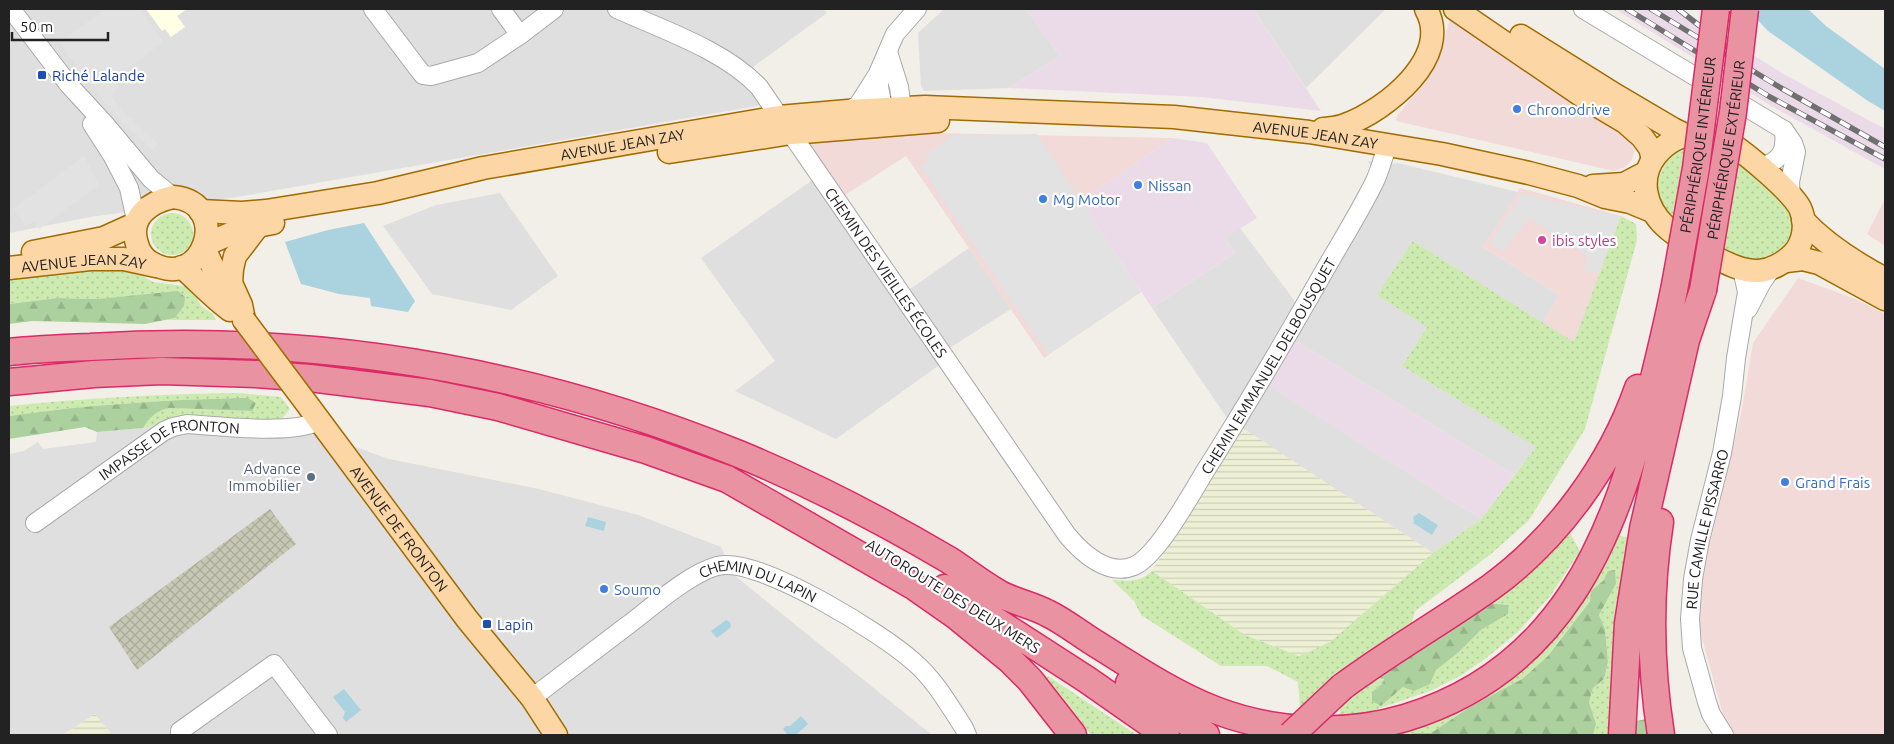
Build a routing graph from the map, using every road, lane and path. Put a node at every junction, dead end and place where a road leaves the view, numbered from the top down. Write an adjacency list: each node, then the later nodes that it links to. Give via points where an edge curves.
1 (11, 9): 16 (street)
2 (373, 9): 13 (street, via 416,66 423,74 431,76 478,63)
3 (501, 9): 13 (street)
4 (554, 9): 13 (street)
5 (617, 9): 20 (street, CHEMIN DES VIEILLES ÉCOLES, via 691,42 747,75)
6 (917, 9): 14 (street, via 895,34)
7 (1426, 9): 17 (main road, via 1433,30 1428,54 1414,76)
8 (1455, 9): 25 (main road, via 1625,122 1650,148)
9 (1478, 9): 23 (main road)
10 (1583, 9): 21 (street)
11 (1716, 9): 42 (highway, PÉRIPHÉRIQUE INTÉRIEUR, bridge, via 1696,168)
12 (1745, 9): 44 (highway, PÉRIPHÉRIQUE EXTÉRIEUR, bridge, via 1733,112)
13 (520, 35)
14 (888, 52): 15 (street); 19 (street, via 898,87)
15 (880, 71): 18 (street, via 858,105); 19 (street, via 879,87)
16 (69, 85): 29 (street, via 151,179); 33 (street, via 112,155 128,188)
17 (1385, 104): 22 (main road, via 1344,126); 24 (main road, via 1381,132)
18 (848, 111): 19 (main road, AVENUE JEAN ZAY); 20 (main road, AVENUE JEAN ZAY)
19 (893, 114): 20 (main road, AVENUE JEAN ZAY); 22 (main road, AVENUE JEAN ZAY, via 1048,112 1174,118)
20 (785, 125): 30 (main road, AVENUE JEAN ZAY, via 483,168 378,193 266,211); 34 (main road, AVENUE JEAN ZAY); 53 (street, CHEMIN DES VIEILLES ÉCOLES, via 1067,535 1079,550 1096,562)
21 (1784, 130): 26 (street, via 1784,150 1776,160); 28 (street, via 1796,152 1790,182)
22 (1309, 132): 24 (main road, AVENUE JEAN ZAY)
23 (1685, 135): 25 (main road, via 1671,140); 26 (main road, via 1714,137 1730,144)
24 (1388, 144): 27 (main road, AVENUE JEAN ZAY); 53 (street, CHEMIN EMMANUEL DELBOUSQUET, via 1374,182 1264,377 1154,550 1144,560)
25 (1650, 166): 27 (main road, AVENUE JEAN ZAY, via 1624,184); 31 (main road, via 1646,194)
26 (1761, 167): 28 (main road)
27 (1578, 186): 31 (main road, AVENUE JEAN ZAY)
28 (1791, 196): 32 (main road)
29 (173, 197): 30 (main road, via 192,203); 33 (main road, via 150,206)
30 (200, 211): 35 (main road, via 207,228)
31 (1652, 211): 41 (main road, via 1665,227 1683,240)
32 (1803, 220): 37 (main road, via 1804,233 1800,244); 43 (main road, via 1837,250)
33 (136, 222): 36 (main road, AVENUE JEAN ZAY, via 104,238); 38 (main road, via 134,238 139,250)
34 (258, 226): 35 (main road, AVENUE JEAN ZAY); 47 (main road, AVENUE DE FRONTON, via 235,256 232,269 231,283)
35 (204, 247): 40 (main road, via 192,262); 47 (main road, AVENUE DE FRONTON, via 218,278)
36 (9, 257)
37 (1779, 264): 41 (main road, via 1755,271); 45 (main road, via 1803,258 1819,263); 46 (street, RUE CAMILLE PISSARRO, via 1762,282)
38 (158, 267): 39 (main road, AVENUE JEAN ZAY, via 124,259); 40 (main road)
39 (9, 268)
40 (182, 268): 47 (main road, AVENUE DE FRONTON)
41 (1742, 269): 46 (street, RUE CAMILLE PISSARRO, via 1747,286)
42 (1677, 277): 54 (highway, via 1627,477 1614,514 1586,573 1548,627 1526,649 1468,693 1387,724 1310,731 1234,717 1190,699 1048,613); 63 (highway, bridge, via 1655,327 1633,400 1619,432 1605,460 1560,521 1491,586 1342,687)
43 (1885, 279)
44 (1703, 290): 64 (highway, via 1686,340 1643,529 1628,623); 65 (highway, via 1698,342 1658,532 1652,645)
45 (1885, 298)
46 (1743, 318): 66 (street, RUE CAMILLE PISSARRO, via 1722,453 1693,579 1690,619 1692,648 1706,702)
47 (244, 320): 50 (main road, AVENUE DE FRONTON, bridge)
48 (9, 352): 54 (highway, via 162,343 289,348 366,354 437,365 556,392 658,423 794,478 950,561)
49 (9, 382): 51 (highway, via 162,371 256,374 388,386 498,407 646,450)
50 (314, 414): 52 (street, IMPASSE DE FRONTON, via 311,424 292,428 187,424 173,427); 55 (main road, AVENUE DE FRONTON, via 466,619)
51 (727, 480): 60 (highway, via 899,577 955,615 1030,680); 61 (highway, AUTOROUTE DES DEUX MERS, via 856,536 924,575)
52 (35, 523)
53 (1124, 568)
54 (1001, 594): 62 (highway, AUTOROUTE DES DEUX MERS)
55 (532, 698): 58 (main road, AVENUE DE FRONTON); 59 (street, CHEMIN DU LAPIN, via 691,578 724,565 752,569 806,594 876,633 914,662 935,685)
56 (180, 735): 57 (street, via 180,731 274,664)
57 (328, 735)
58 (556, 735)
59 (967, 735)
60 (1074, 735)
61 (1166, 735)
62 (1206, 735)
63 (1291, 735)
64 (1622, 735)
65 (1661, 735)
66 (1724, 735)

